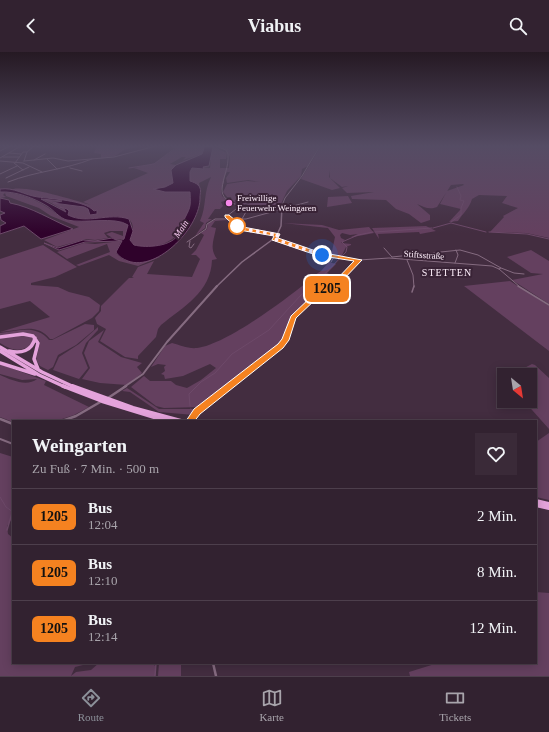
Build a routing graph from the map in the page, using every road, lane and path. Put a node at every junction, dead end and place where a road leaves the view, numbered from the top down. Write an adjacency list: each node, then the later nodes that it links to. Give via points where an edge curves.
1 (12, 175): 6 (street)
2 (14, 175): 7 (street)
3 (29, 175): 7 (street)
4 (227, 175): 10 (street, via 222,189 225,197)
5 (303, 175): 11 (street, via 287,194)
6 (6, 178)
7 (12, 179): 8 (street)
8 (8, 182)
9 (308, 202): 11 (street)
10 (239, 206): 11 (street); 12 (street, via 247,210); 13 (street, via 227,216)
11 (281, 208): 12 (street); 14 (street, via 282,222)
12 (242, 219): 13 (street)
13 (230, 220): 14 (street, via 239,228); 16 (street, via 210,221 206,224 206,229)
14 (278, 235): 15 (street)
15 (274, 239): 21 (street, Stiftsstraße); 40 (street, via 222,280 143,374 122,389)
16 (190, 241): 17 (street); 18 (street, via 188,247 192,248)
17 (188, 242)
18 (194, 244)
19 (384, 248): 22 (street)
20 (456, 250): 22 (street); 26 (street, via 458,255); 27 (street, via 478,255)
21 (334, 257): 23 (street, Stiftsstraße); 25 (street)
22 (392, 258): 23 (street, Stiftsstraße); 24 (street, Stiftsstraße)
23 (359, 260): 38 (street, via 341,279 315,296 293,318 285,340 275,351)
24 (407, 260): 26 (street, Stiftsstraße); 29 (street, via 414,273)
25 (330, 262)
26 (455, 263): 27 (street, Stiftsstraße)
27 (500, 269): 28 (street, Stiftsstraße); 30 (street, via 513,282)
28 (524, 274)
29 (412, 292)
30 (549, 305)
31 (0, 337): 32 (highway, via 27,334)
32 (36, 338): 35 (highway, via 33,346 27,350); 37 (highway, via 38,344 34,361)
33 (0, 347): 35 (highway)
34 (0, 351): 37 (highway)
35 (6, 351): 37 (highway)
36 (0, 363): 37 (highway)
37 (43, 375): 41 (highway, via 107,403); 42 (highway, via 110,401)
38 (192, 417)
39 (0, 419): 43 (street)
40 (64, 420)
41 (164, 420)
42 (177, 420)
43 (12, 424)
44 (0, 439): 45 (street)
45 (12, 444)
46 (537, 501): 47 (highway)
47 (549, 504)
48 (537, 505): 49 (highway)
49 (549, 508)
50 (213, 664): 51 (street)
51 (216, 676)

